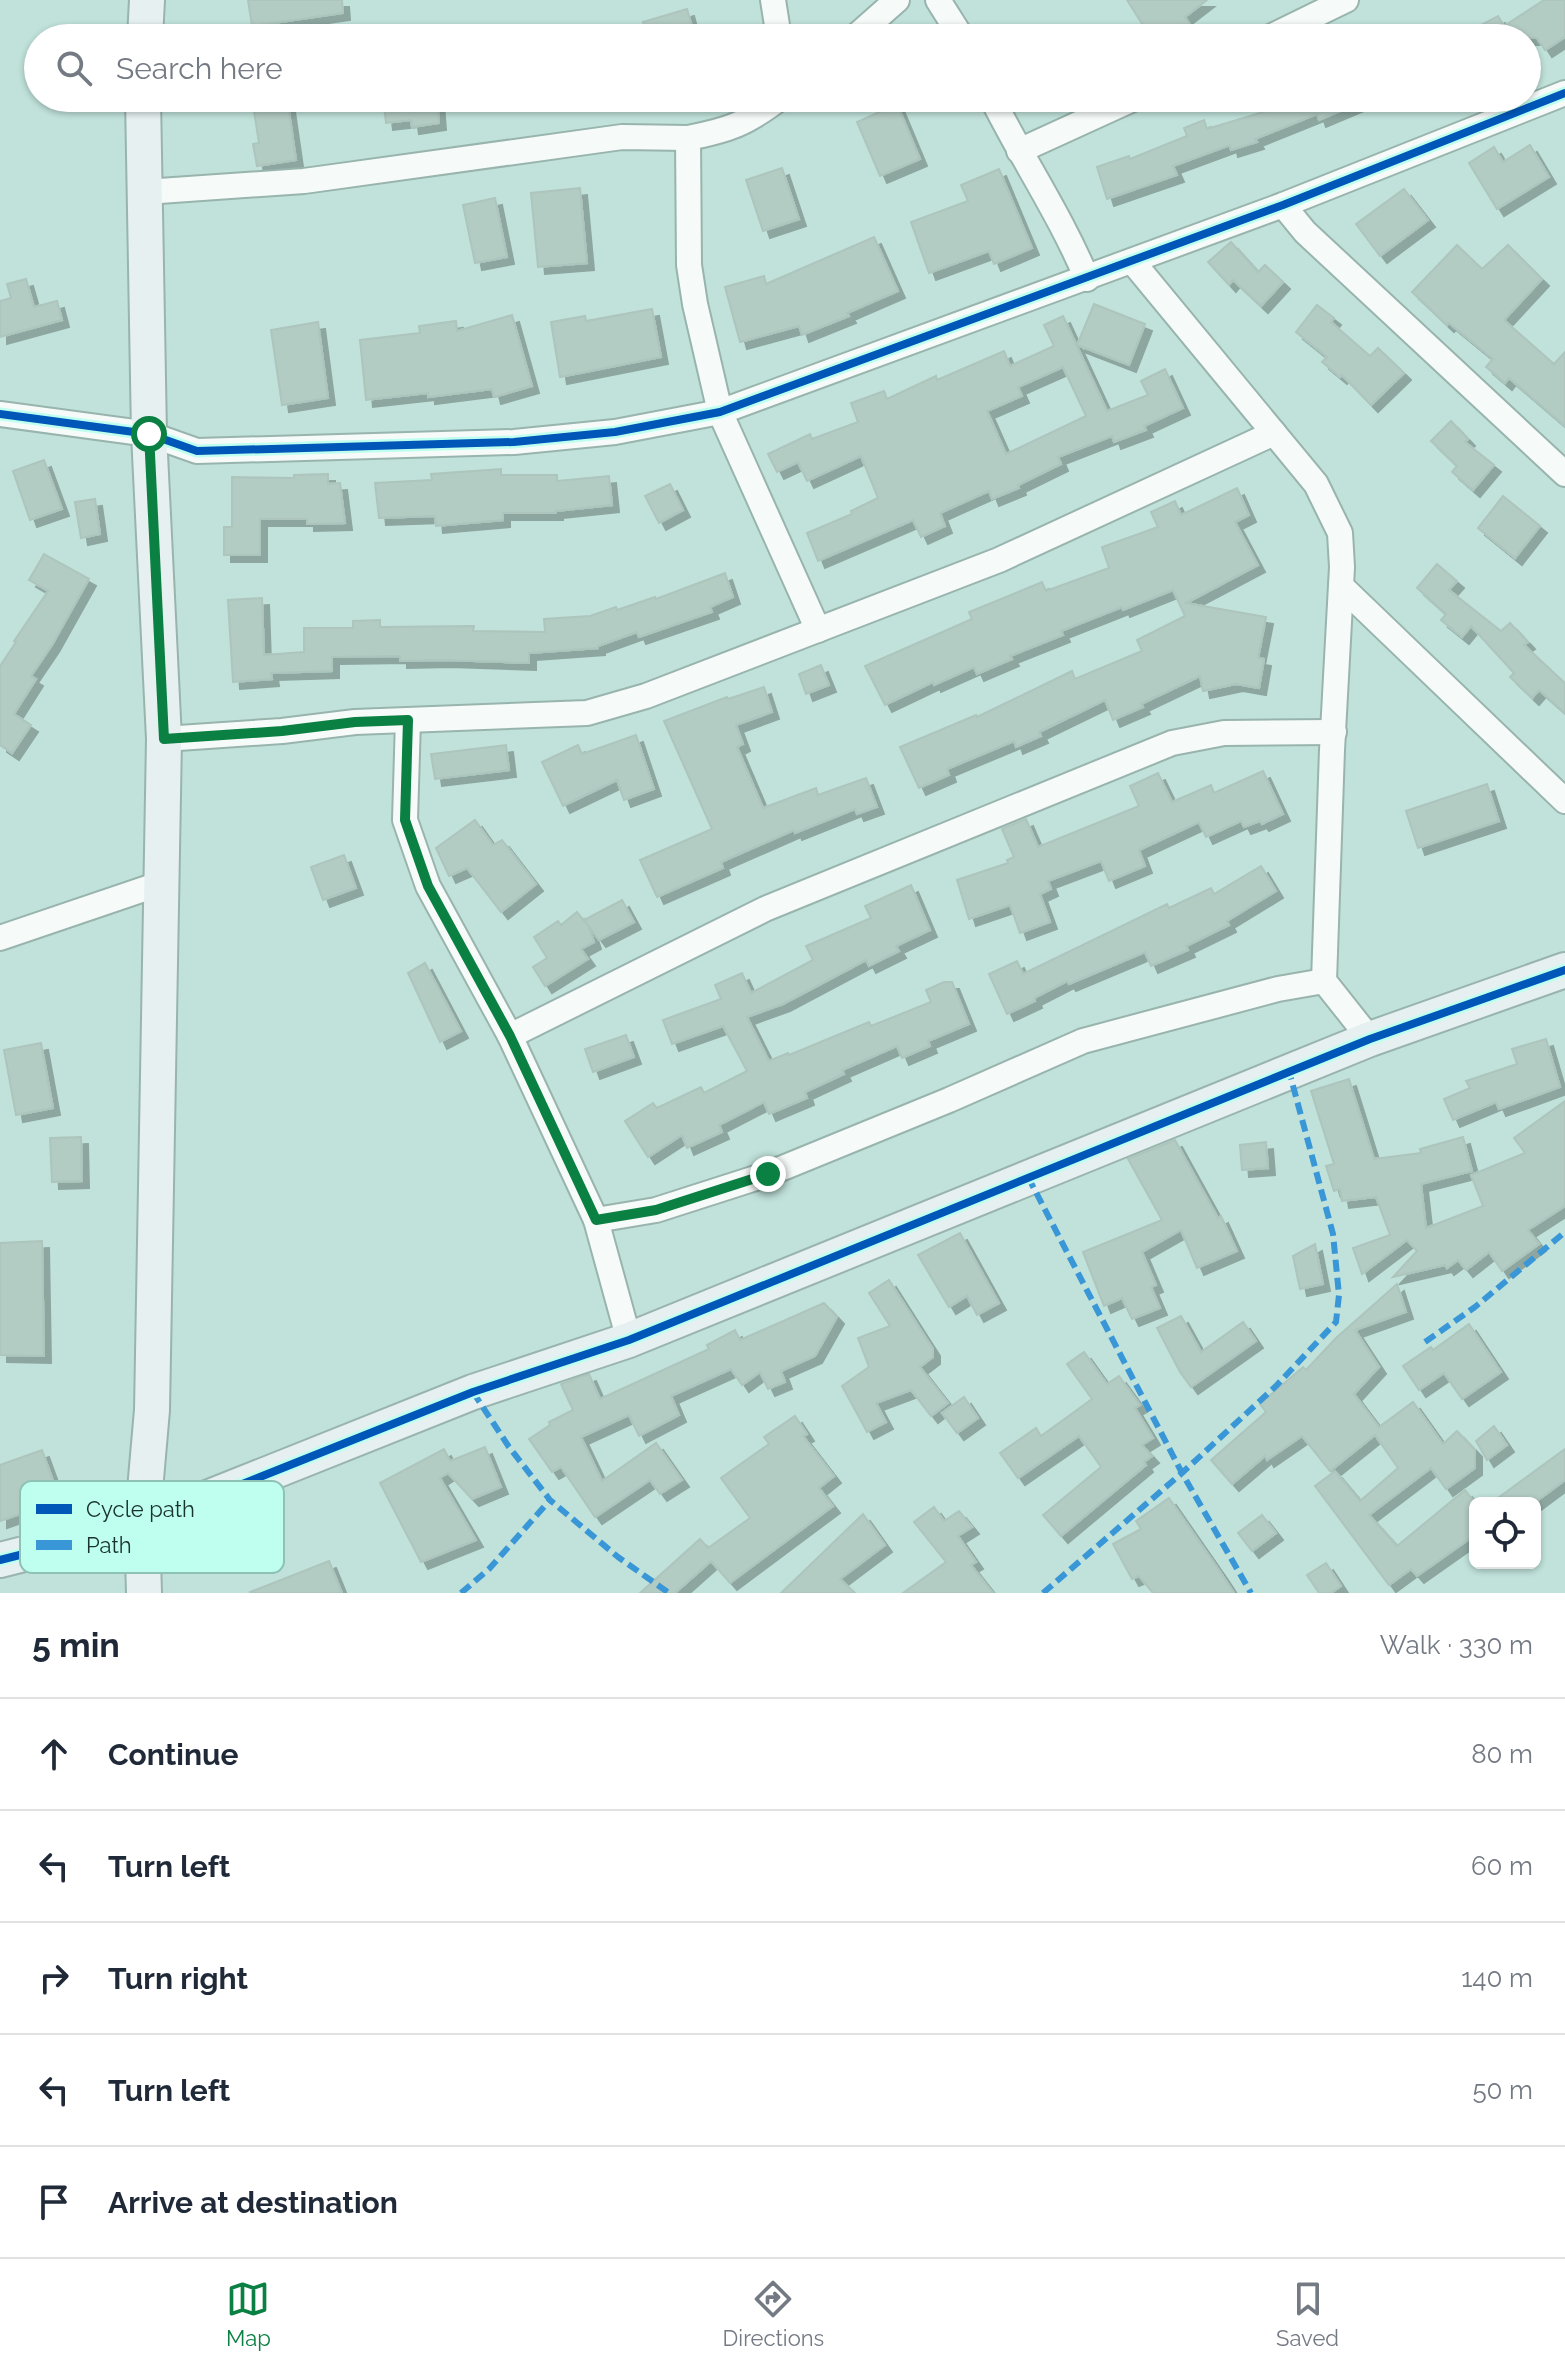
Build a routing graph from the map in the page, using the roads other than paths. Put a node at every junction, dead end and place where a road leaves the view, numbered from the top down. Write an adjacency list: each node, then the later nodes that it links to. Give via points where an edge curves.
1 (147, 0): 6 (street)
2 (773, 0): 7 (street)
3 (897, 0): 8 (street)
4 (938, 0): 9 (street)
5 (1346, 0): 10 (street)
6 (146, 24)
7 (777, 24)
8 (870, 24)
9 (953, 24)
10 (1297, 24)
11 (1565, 93): 12 (street)
12 (1541, 103)
13 (143, 112): 20 (street)
14 (762, 112): 18 (street, via 726,130)
15 (999, 112): 19 (street)
16 (1104, 112): 19 (street)
17 (1517, 112): 21 (street)
18 (688, 138): 20 (street, via 622,137 304,181); 24 (street, via 689,265)
19 (1019, 151): 23 (street, via 1073,244)
20 (145, 192): 27 (street)
21 (1283, 205): 22 (street); 28 (street, via 1305,232)
22 (1132, 261): 23 (street); 26 (street)
23 (1087, 279): 24 (street)
24 (720, 412): 27 (street, via 586,435 364,448 197,451); 30 (street)
25 (0, 414): 27 (street)
26 (1274, 433): 29 (street, via 1330,510 1340,533); 30 (street, via 999,560)
27 (149, 434): 33 (street)
28 (1565, 474)
29 (1341, 586): 32 (street); 34 (street)
30 (818, 630): 31 (street, via 587,713)
31 (408, 720): 33 (street); 39 (street, via 405,820 428,886)
32 (1334, 732): 38 (street); 39 (street, via 1224,733 1172,743 765,909)
33 (164, 739): 35 (street)
34 (1565, 801)
35 (162, 883): 36 (street); 43 (street, via 152,1410)
36 (0, 938)
37 (1565, 970): 40 (street)
38 (1324, 981): 40 (street); 41 (street, via 1083,1041 768,1174 656,1210)
39 (510, 1036): 41 (street)
40 (1370, 1039): 42 (street)
41 (596, 1220): 42 (street)
42 (629, 1340): 44 (street, via 473,1392)
43 (146, 1481)
44 (250, 1481)
45 (20, 1555): 46 (street)
46 (0, 1560)
47 (143, 1573): 48 (street)
48 (144, 1593)

